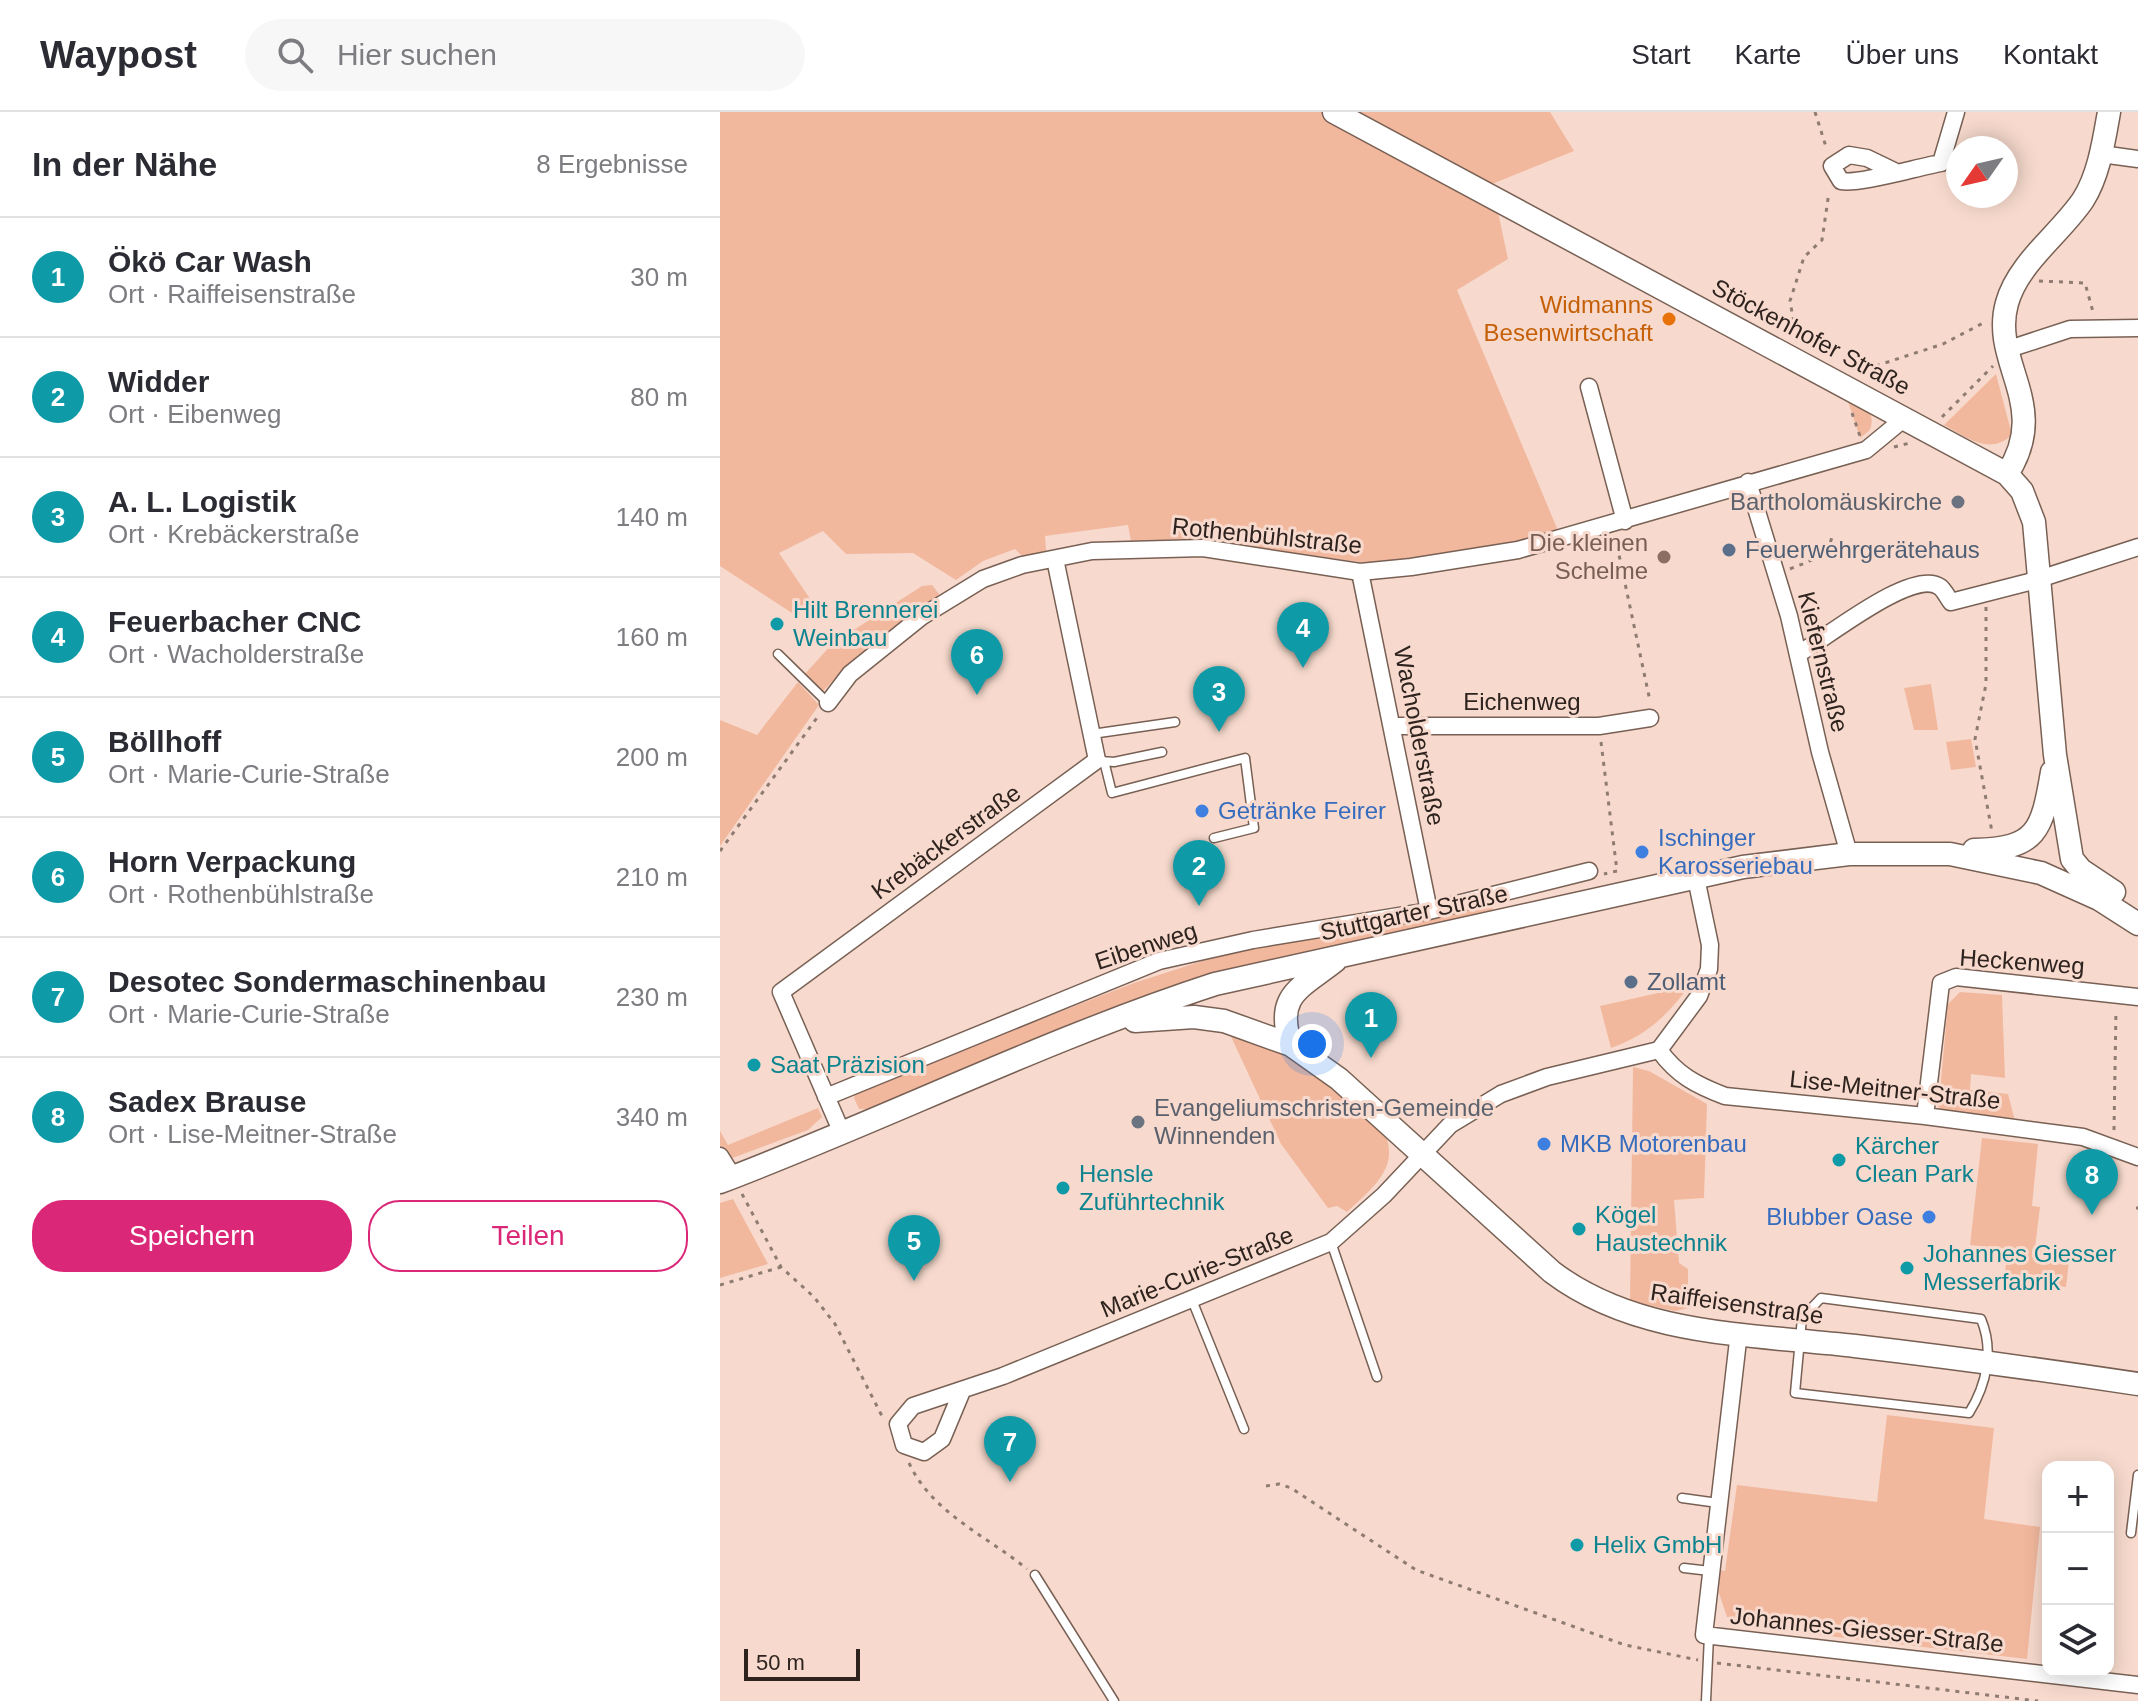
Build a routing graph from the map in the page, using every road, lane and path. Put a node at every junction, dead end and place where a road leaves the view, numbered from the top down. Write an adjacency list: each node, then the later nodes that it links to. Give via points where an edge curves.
1 (1334, 112): 15 (main road, Stöckenhofer Straße)
2 (1815, 112): 5 (path)
3 (1956, 112): 8 (street, via 1941,163)
4 (2109, 112): 6 (main road)
5 (1825, 144)
6 (2101, 154): 7 (street); 11 (main road, via 2085,197 2019,279)
7 (2138, 159)
8 (1894, 171)
9 (1826, 208): 15 (path, via 1822,240 1804,257 1790,301)
10 (2035, 281): 13 (path, via 2085,283)
11 (2005, 314): 14 (main road); 16 (path)
12 (2138, 328): 13 (street)
13 (2098, 330): 14 (street, via 2070,329)
14 (2009, 349): 19 (path); 21 (main road, via 2025,418 2021,448)
15 (1799, 360): 16 (main road, Stöckenhofer Straße)
16 (1841, 382): 18 (main road, Stöckenhofer Straße); 20 (path)
17 (1589, 387): 23 (street)
18 (1906, 417): 19 (main road, Stöckenhofer Straße); 20 (street, Rothenbühlstraße)
19 (1931, 431): 20 (path, via 1926,439); 21 (main road, Stöckenhofer Straße)
20 (1866, 450): 22 (street, Rothenbühlstraße)
21 (2007, 474): 29 (main road, Stöckenhofer Straße, via 2032,514)
22 (1748, 482): 23 (street, Rothenbühlstraße); 28 (street, Kiefernstraße)
23 (1619, 523): 27 (street, Rothenbühlstraße, via 1518,550); 34 (path)
24 (1832, 537): 28 (path, via 1821,556)
25 (2138, 547): 29 (street)
26 (1055, 559): 27 (street, Rothenbühlstraße, via 1122,549 1203,548); 33 (street, Rothenbühlstraße, via 1002,570 921,617); 38 (street)
27 (1360, 572): 36 (street, Wacholderstraße)
28 (1776, 573): 32 (street, Kiefernstraße)
29 (2041, 579): 30 (street); 40 (main road, Stöckenhofer Straße)
30 (1979, 595): 32 (street, via 1951,602 1940,587 1907,587); 43 (path, via 1988,609 1987,662 1975,739)
31 (778, 654): 33 (lane)
32 (1798, 654): 45 (street, Kiefernstraße)
33 (822, 697): 44 (path)
34 (1650, 718): 37 (street, Eichenweg)
35 (1175, 722): 38 (lane)
36 (1392, 726): 37 (street, Eichenweg); 49 (street, Wacholderstraße)
37 (1599, 726): 47 (path, via 1617,871 1597,876)
38 (1092, 734): 41 (street)
39 (1162, 752): 41 (lane)
40 (2055, 755): 46 (main road, via 2043,810 2029,839 2005,849); 50 (main road, via 2072,859 2130,902)
41 (1101, 760): 42 (lane, via 1112,793 1245,758 1254,828); 58 (street, Krebäckerstraße, via 781,992)
42 (1214, 838)
43 (1993, 840)
44 (720, 851)
45 (1849, 854): 46 (main road, Stuttgarter Straße); 48 (main road, Stuttgarter Straße)
46 (1950, 854): 51 (main road, Stuttgarter Straße, via 2041,873)
47 (1589, 871): 49 (street, Eibenweg)
48 (1696, 878): 52 (main road, Stuttgarter Straße); 57 (street, via 1710,945 1709,969 1699,996)
49 (1429, 911): 58 (street, Eibenweg, via 1159,961)
50 (2138, 914)
51 (2138, 924)
52 (1342, 955): 55 (main road, Stuttgarter Straße, via 1215,984); 56 (main road, via 1298,988 1287,1003 1284,1017)
53 (2116, 994): 54 (street, Heckenweg); 59 (street, Heckenweg, via 1956,977 1941,983); 61 (path)
54 (2138, 997)
55 (1094, 1028): 56 (main road, Raiffeisenstraße, via 1194,1017 1250,1027); 60 (main road, Stuttgarter Straße)
56 (1291, 1045): 62 (main road, Raiffeisenstraße, via 1319,1062)
57 (1659, 1050): 59 (street, Lise-Meitner-Straße, via 1694,1084 1725,1096); 62 (street, Marie-Curie-Straße, via 1501,1094 1450,1125)
58 (826, 1097): 60 (street, Krebäckerstraße)
59 (1925, 1116): 61 (street, Lise-Meitner-Straße, via 2083,1137)
60 (842, 1133): 65 (main road, Stuttgarter Straße)
61 (2114, 1146): 64 (street, Lise-Meitner-Straße)
62 (1423, 1153): 66 (street, Marie-Curie-Straße); 70 (main road, Raiffeisenstraße, via 1574,1289 1649,1320)
63 (720, 1156): 65 (street)
64 (2138, 1157)
65 (726, 1179): 67 (path)
66 (1331, 1242): 69 (street, Marie-Curie-Straße); 73 (lane)
67 (781, 1267): 68 (path); 77 (path, via 835,1324 888,1428)
68 (720, 1285)
69 (1192, 1300): 75 (street, Marie-Curie-Straße); 76 (lane)
70 (1739, 1332): 71 (main road, Raiffeisenstraße); 81 (street, Johannes-Giesser-Straße)
71 (1800, 1340): 72 (main road, Raiffeisenstraße); 72 (lane, via 1802,1318 1821,1298 1981,1319 1989,1337); 72 (lane, via 1795,1393 1969,1413 1981,1394)
72 (1987, 1361): 74 (main road, Raiffeisenstraße)
73 (1377, 1377)
74 (2138, 1384)
75 (962, 1391): 77 (street, Marie-Curie-Straße, via 906,1410 898,1424); 77 (street, via 937,1446 917,1452)
76 (1244, 1429)
77 (900, 1439): 85 (path, via 911,1468 931,1496)
78 (2138, 1475): 82 (lane)
79 (1266, 1486): 87 (path, via 1291,1488 1416,1570 1625,1645)
80 (1682, 1498): 81 (lane)
81 (1718, 1503): 84 (street, Johannes-Giesser-Straße)
82 (2131, 1533)
83 (1684, 1568): 84 (lane)
84 (1710, 1571): 86 (street, Johannes-Giesser-Straße, via 1704,1635)
85 (1035, 1575): 89 (lane)
86 (1709, 1636): 87 (lane); 88 (street, Johannes-Giesser-Straße)
87 (1708, 1661): 90 (lane); 91 (path)
88 (2138, 1685)
89 (1114, 1701)
90 (1706, 1701)
91 (2038, 1701)

